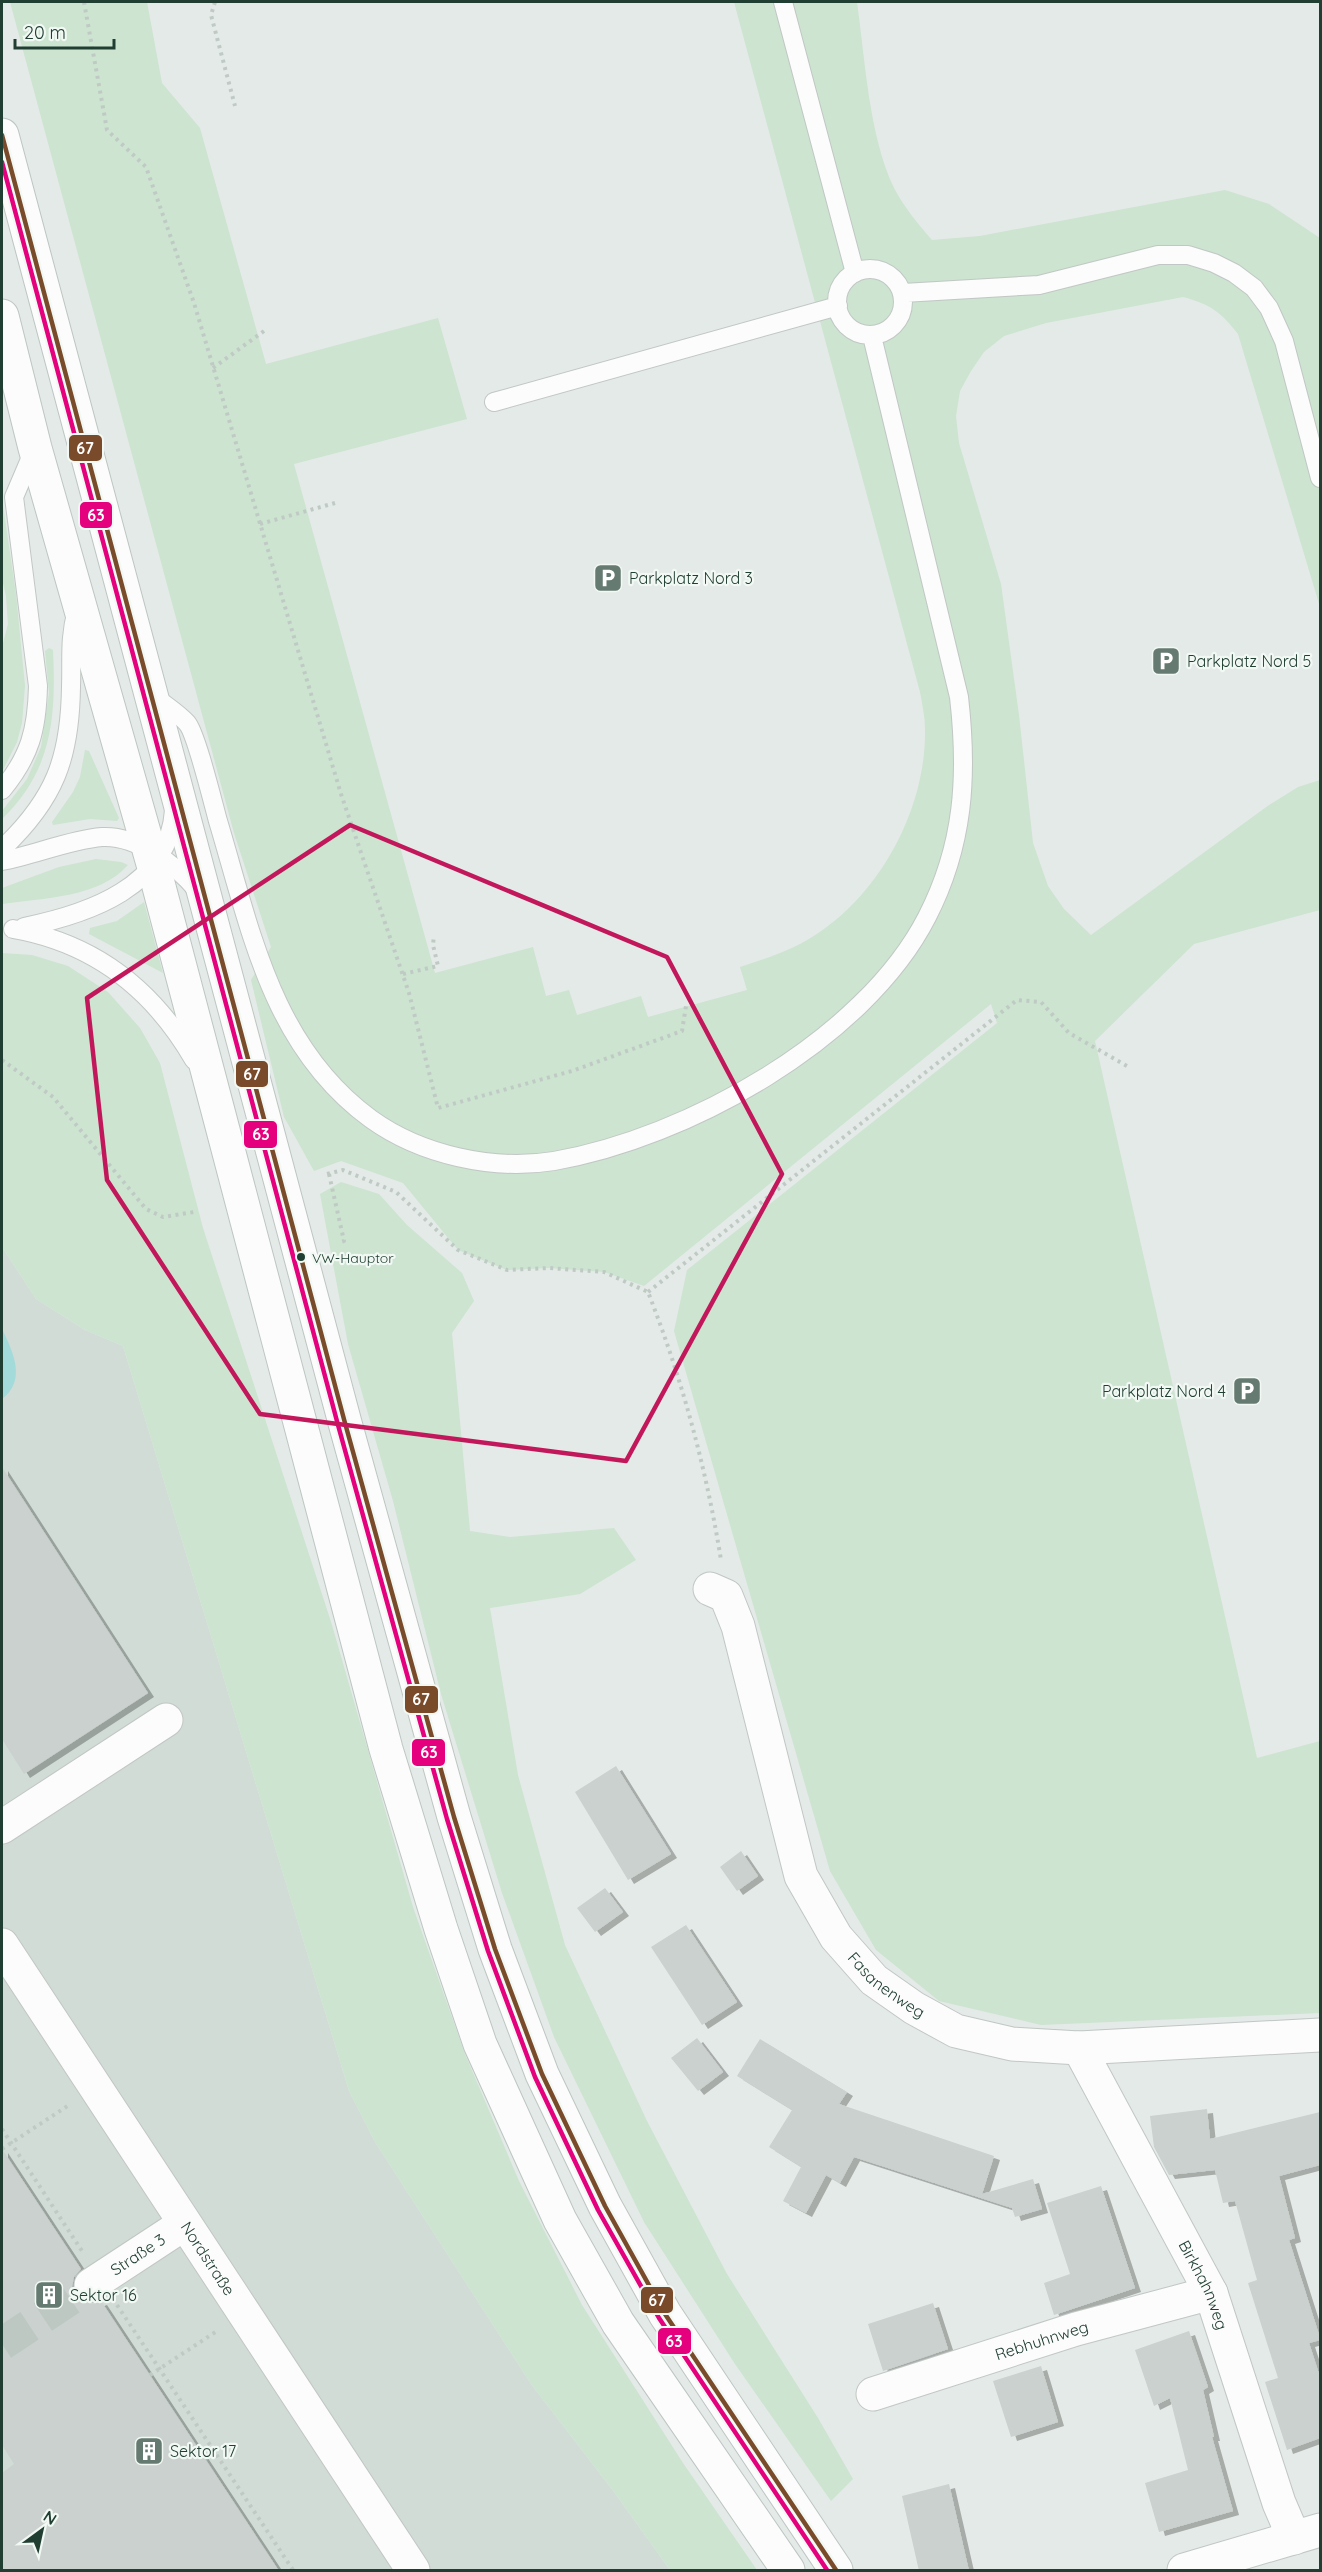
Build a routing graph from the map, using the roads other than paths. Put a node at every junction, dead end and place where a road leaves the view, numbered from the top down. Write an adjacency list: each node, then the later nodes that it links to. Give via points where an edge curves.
1 (783, 2): 3 (lane)
2 (2, 135): 12 (main road)
3 (855, 273): 4 (lane, via 872,268 884,272 895,279); 5 (lane, via 840,288)
4 (903, 293): 7 (lane, via 904,303 897,321 882,334); 10 (lane, via 1039,285 1158,255 1188,255 1214,263 1254,288 1269,308 1284,341)
5 (837, 306): 7 (lane, via 846,325 857,333); 8 (lane)
6 (2, 316): 9 (main road)
7 (872, 336): 12 (lane, via 958,697 964,765 957,835 927,918 897,964 847,1016 793,1060 734,1095 672,1125 613,1147 552,1161 506,1164 461,1159 392,1132 370,1118 335,1089 285,1019 268,984 189,725)
8 (494, 402)
9 (35, 448): 11 (main road); 14 (lane, via 14,497 38,713 20,769)
10 (1320, 478)
11 (79, 602): 15 (lane, via 70,634 71,710 60,771 38,808); 16 (main road)
12 (151, 693): 13 (main road)
13 (176, 785): 16 (lane, via 173,825); 18 (main road)
14 (2, 790)
15 (2, 849)
16 (153, 857): 17 (lane, via 129,842 104,837); 18 (lane, via 179,871 197,889); 19 (lane, via 137,881 112,900 73,915); 20 (main road)
17 (2, 861)
18 (210, 913): 34 (main road, via 454,1817 495,1949 526,2032 605,2206 664,2314)
19 (7, 930): 20 (lane, via 42,934 80,948 121,974 179,1034)
20 (211, 1089): 33 (main road, via 386,1749 480,2044 560,2220 618,2323)
21 (718, 1593): 26 (main road, Fasanenweg, via 738,1626 801,1876 836,1937 874,1980 956,2031 1012,2044)
22 (166, 1720): 23 (main road)
23 (2, 1827)
24 (2, 1945): 27 (main road, Nordstraße)
25 (1320, 2035): 26 (main road, Fasanenweg)
26 (1079, 2048): 29 (main road, Birkhahnweg)
27 (184, 2224): 28 (main road, Straße 3); 32 (main road, Nordstraße)
28 (96, 2282)
29 (1211, 2293): 30 (main road, Rebhuhnweg, via 1076,2329); 31 (main road, Birkhahnweg, via 1279,2503)
30 (873, 2394)
31 (1307, 2534): 35 (main road)
32 (413, 2571)
33 (788, 2571)
34 (836, 2571)
35 (1184, 2571)

